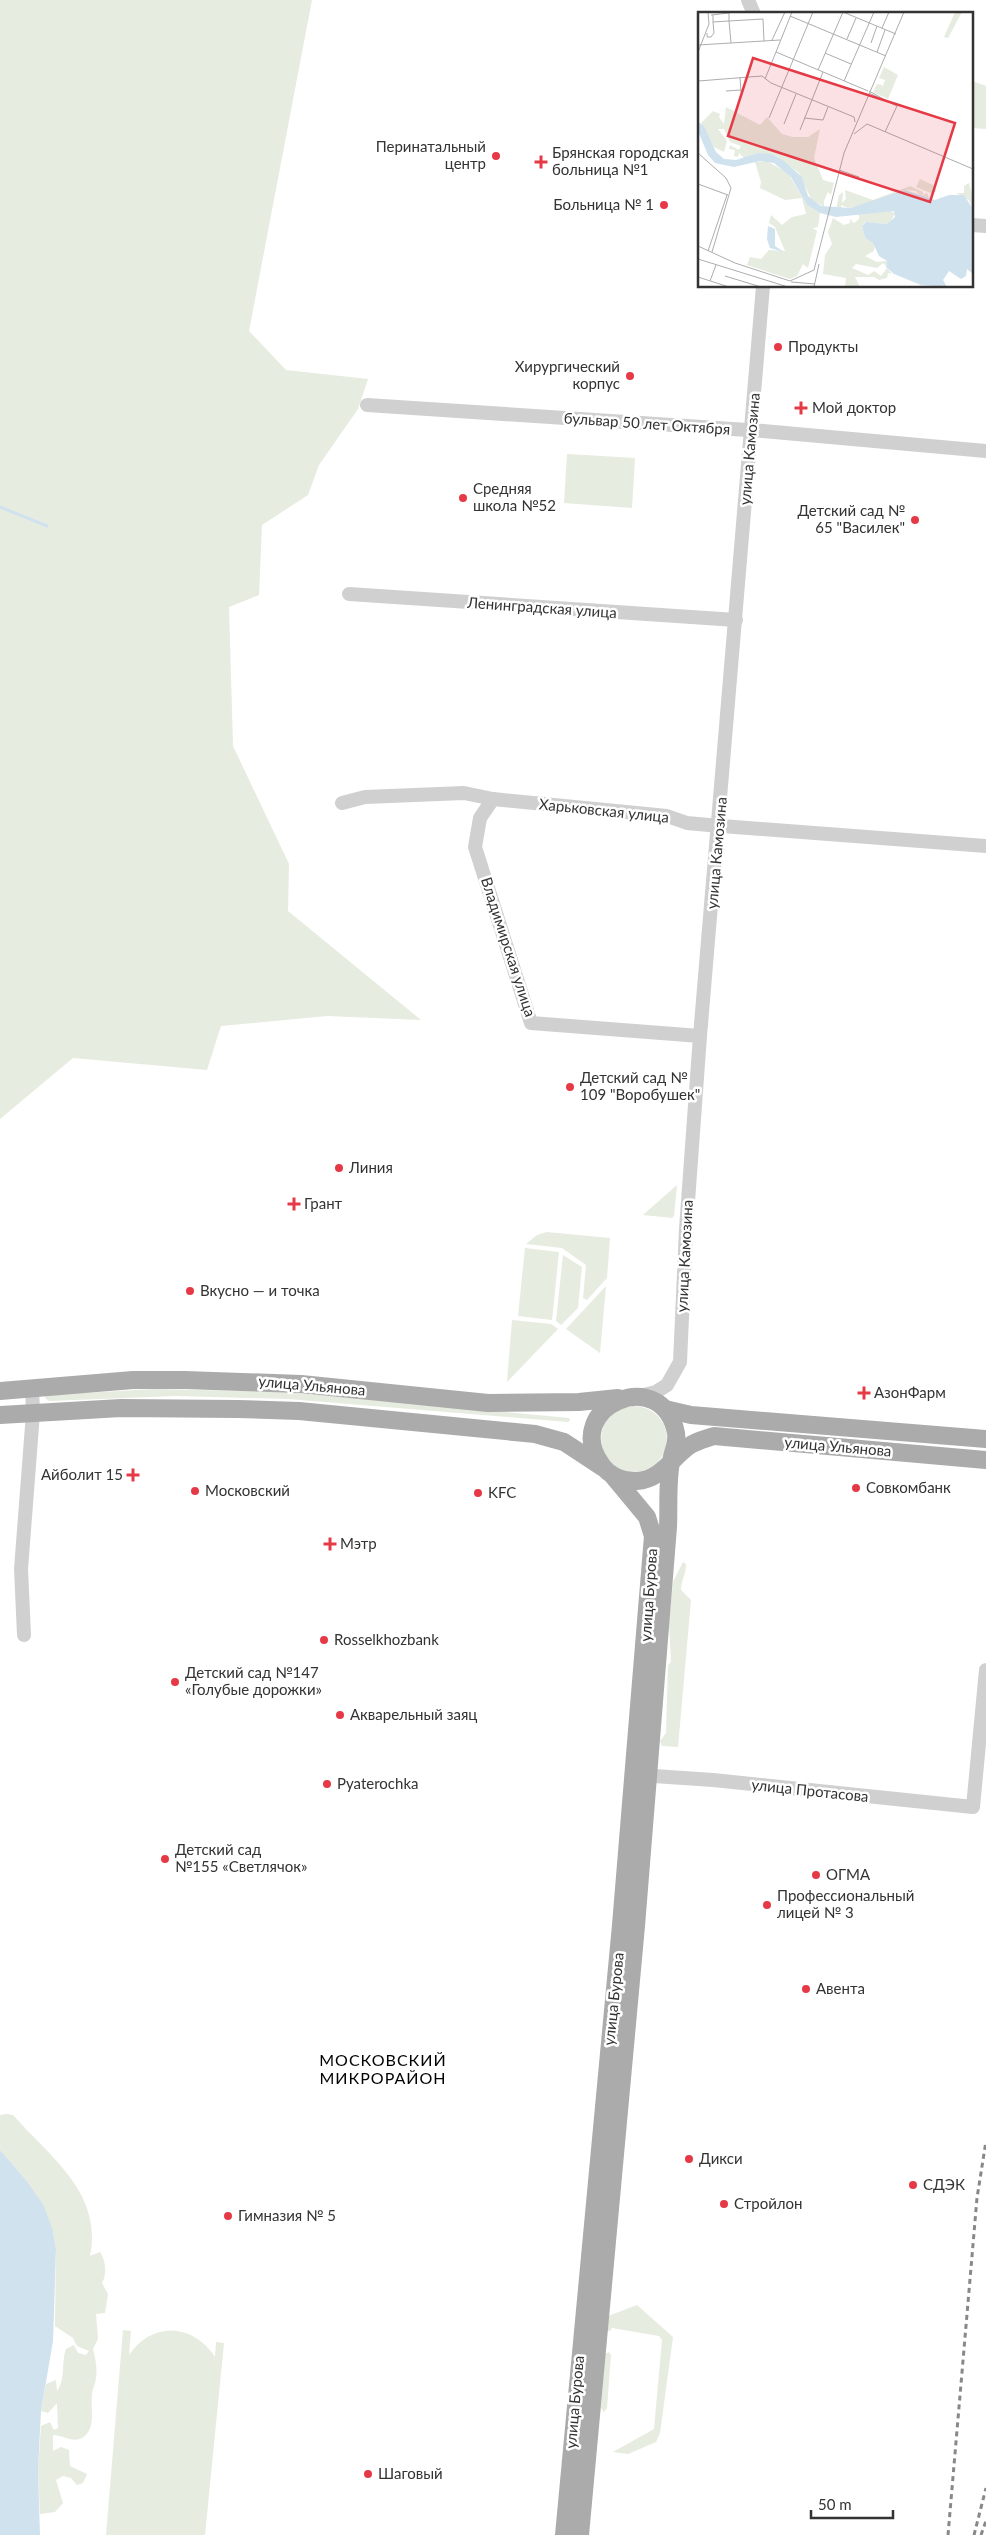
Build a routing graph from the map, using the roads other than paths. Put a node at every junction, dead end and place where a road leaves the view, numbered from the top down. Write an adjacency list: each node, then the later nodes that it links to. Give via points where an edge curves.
1 (748, 0): 2 (street)
2 (753, 12)
3 (763, 288): 5 (street, улица Камозина)
4 (367, 405): 5 (street, бульвар 50 лет Октября)
5 (752, 431): 6 (street, бульвар 50 лет Октября); 8 (street, улица Камозина)
6 (986, 451)
7 (348, 594): 8 (street, Ленинградская улица)
8 (736, 620): 11 (street, улица Камозина)
9 (493, 799): 10 (street, Харьковская улица, via 464,793 365,796); 11 (street, Харьковская улица, via 667,816 687,823); 13 (street, Владимирская улица, via 480,818 475,847 531,1022)
10 (342, 803)
11 (719, 826): 12 (street, Харьковская улица); 13 (street, улица Камозина)
12 (986, 846)
13 (700, 1036): 16 (street, улица Камозина, via 686,1220 680,1362 667,1385 656,1392)
14 (32, 1388): 15 (main road, улица Ульянова); 16 (main road, улица Ульянова, via 133,1380 213,1380 301,1384 488,1403 579,1402); 18 (street)
15 (0, 1391)
16 (631, 1397): 17 (main road, via 653,1400); 23 (main road, via 610,1403 593,1427 595,1456)
17 (665, 1409): 20 (main road, улица Ульянова, via 691,1415); 22 (main road, via 677,1436)
18 (33, 1413): 19 (main road, улица Ульянова); 23 (main road, улица Ульянова, via 171,1407 299,1411 535,1434 564,1442); 24 (street, via 22,1569)
19 (0, 1415)
20 (986, 1439)
21 (986, 1460): 22 (main road, улица Ульянова, via 714,1436 691,1444)
22 (671, 1461): 23 (main road, via 662,1471 644,1480 625,1480); 27 (main road, улица Бурова, via 668,1527)
23 (608, 1471): 27 (main road, улица Бурова, via 647,1517 653,1536)
24 (24, 1635)
25 (986, 1670): 26 (street)
26 (984, 1709): 27 (street, улица Протасова, via 973,1807)
27 (641, 1775): 28 (main road, улица Бурова); 29 (main road, улица Бурова)
28 (564, 2535)
29 (580, 2535)

